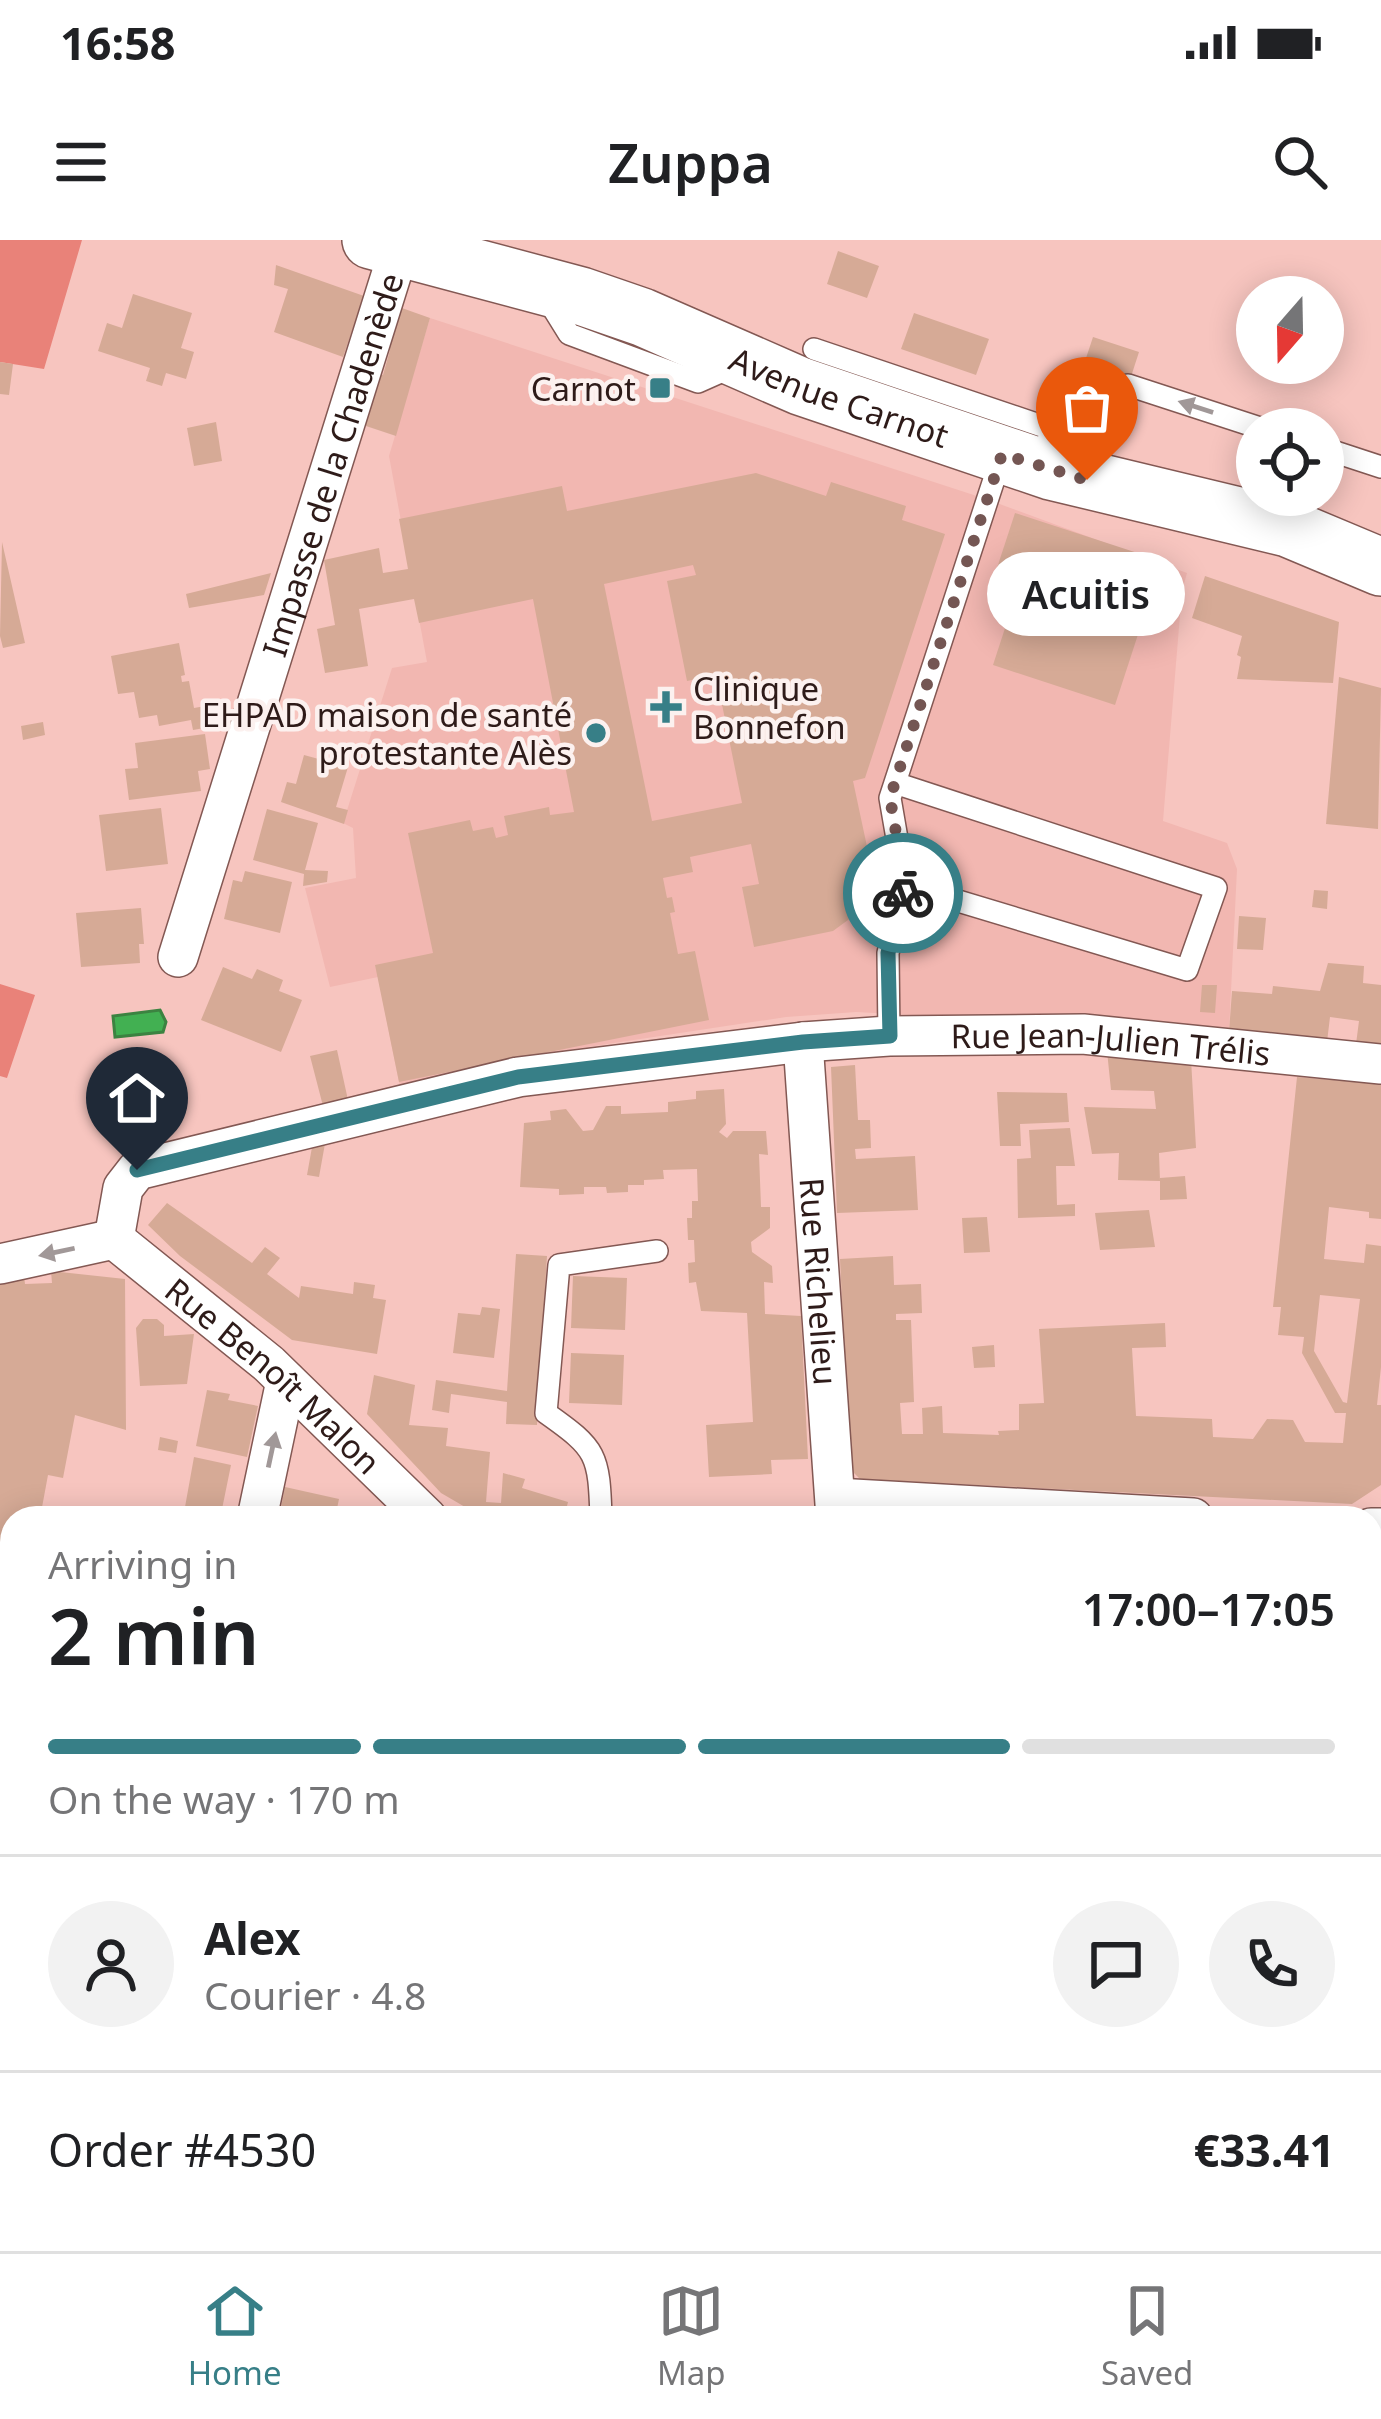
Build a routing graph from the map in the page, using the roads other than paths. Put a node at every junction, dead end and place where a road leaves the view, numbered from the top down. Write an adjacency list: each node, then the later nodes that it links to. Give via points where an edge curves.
1 (385, 245): 6 (main road, Avenue Carnot, via 642,316 800,386); 11 (street, Impasse de la Chadenède)
2 (814, 349): 6 (lane, via 1048,428)
3 (1128, 386): 4 (lane, one-way to 3)
4 (1236, 420)
5 (1344, 455): 7 (lane)
6 (1027, 462): 8 (main road, Avenue Carnot, via 1288,528); 9 (lane)
7 (1381, 467)
8 (1381, 567)
9 (895, 783): 10 (lane, via 890,798); 10 (lane, via 1216,888 1186,970)
10 (905, 885): 12 (lane, via 888,953)
11 (178, 957)
12 (890, 1036): 13 (street, Rue Jean-Julien Trélis); 14 (street, Rue Jean-Julien Trélis, via 1083,1034)
13 (803, 1042): 15 (street, Rue Jean-Julien Trélis, via 518,1077 137,1170 123,1188); 22 (street, Rue Richelieu)
14 (1381, 1064)
15 (114, 1239): 17 (street, one-way to 17); 18 (street, Rue Benoît Malon)
16 (657, 1251): 21 (lane, via 559,1265 546,1413 589,1444)
17 (0, 1264)
18 (286, 1382): 19 (street, one-way to 18); 20 (street, Rue Benoît Malon)
19 (260, 1506)
20 (415, 1506)
21 (601, 1506)
22 (836, 1506)

